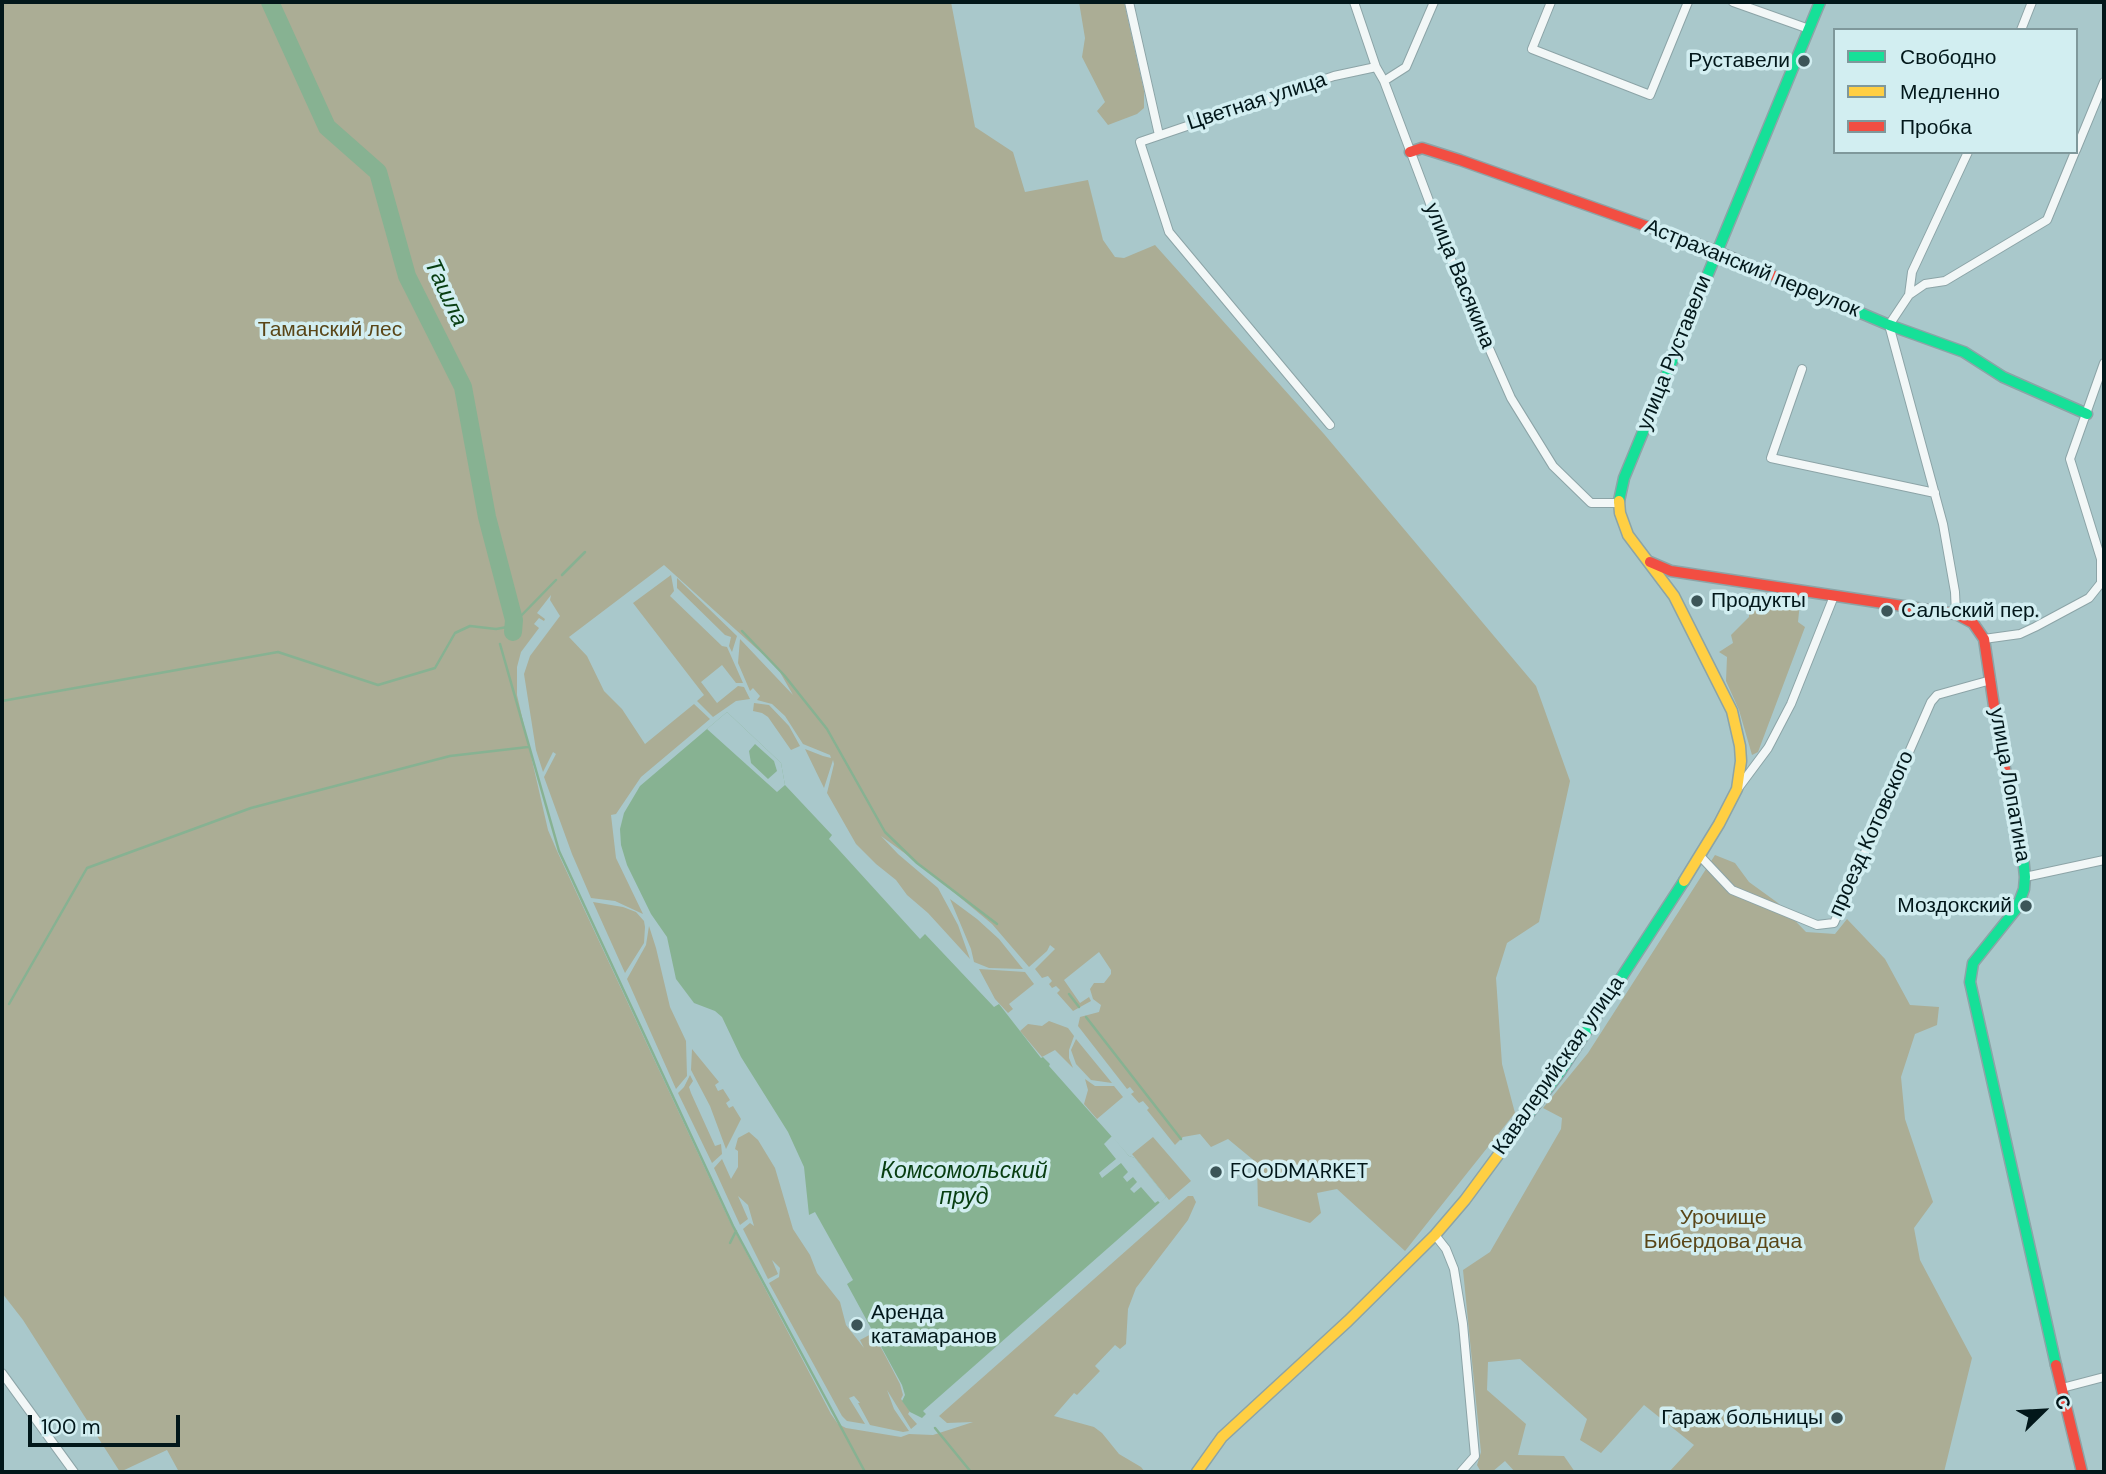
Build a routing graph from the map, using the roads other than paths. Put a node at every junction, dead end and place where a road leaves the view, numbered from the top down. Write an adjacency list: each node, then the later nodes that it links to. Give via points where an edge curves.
1 (1129, 2): 14 (street)
2 (1354, 2): 11 (street, улица Васякина)
3 (1434, 2): 12 (street, via 1406,66)
4 (1551, 2): 5 (street, via 1532,49 1650,95)
5 (1688, 2)
6 (1733, 2): 10 (street)
7 (1820, 2): 10 (street, улица Руставели)
8 (2032, 2): 9 (street)
9 (2022, 28)
10 (1809, 29): 19 (street, улица Руставели)
11 (1376, 67): 12 (street, улица Васякина); 14 (street, Цветная улица, via 1334,76)
12 (1384, 81): 16 (street, улица Васякина)
13 (2104, 82): 15 (street)
14 (1160, 135): 25 (street, Цветная улица, via 1140,142 1169,232)
15 (2078, 146)
16 (1410, 152): 19 (street, Астраханский переулок, via 1422,148 1460,160); 27 (street, улица Васякина, via 1458,278 1531,434 1553,466 1591,503)
17 (1967, 154): 20 (street, via 1912,272)
18 (2075, 154): 20 (street, via 2047,220 1945,281 1925,284)
19 (1716, 251): 21 (street, Астраханский переулок); 27 (street, улица Руставели, via 1624,478)
20 (1909, 295): 21 (street)
21 (1889, 324): 24 (street, Астраханский переулок, via 1964,352 2003,377); 26 (street)
22 (2104, 363): 24 (street)
23 (1802, 369): 26 (street, via 1771,458)
24 (2087, 414): 31 (street, via 2070,460 2101,559 2101,583 2089,598 2035,627)
25 (1330, 425)
26 (1936, 493): 30 (street)
27 (1619, 508): 28 (street, via 1628,534)
28 (1645, 558): 29 (street, via 1671,570); 33 (street, via 1674,596 1732,711 1741,761)
29 (1834, 596): 30 (street); 33 (street, Кавалерийская улица, via 1791,704 1768,748)
30 (1956, 614): 31 (street, via 1973,623)
31 (1984, 639): 32 (street, улица Лопатина)
32 (1991, 680): 34 (street, проезд Котовского, via 1937,695 1931,702 1835,923 1817,925 1732,890); 36 (street, улица Лопатина)
33 (1737, 789): 34 (street, Кавалерийская улица)
34 (1700, 856): 37 (street, Кавалерийская улица, via 1560,1072)
35 (2104, 860): 36 (street)
36 (2025, 877): 40 (street, улица Лопатина, via 2017,908 1973,963 1970,982)
37 (1436, 1235): 42 (street, Кавалерийская улица, via 1222,1437); 43 (street, via 1454,1269 1463,1324 1475,1456)
38 (2, 1373): 41 (street)
39 (2104, 1377): 40 (street)
40 (2062, 1388): 44 (street, улица Лопатина)
41 (74, 1472)
42 (1197, 1472)
43 (1461, 1472)
44 (2082, 1472)

